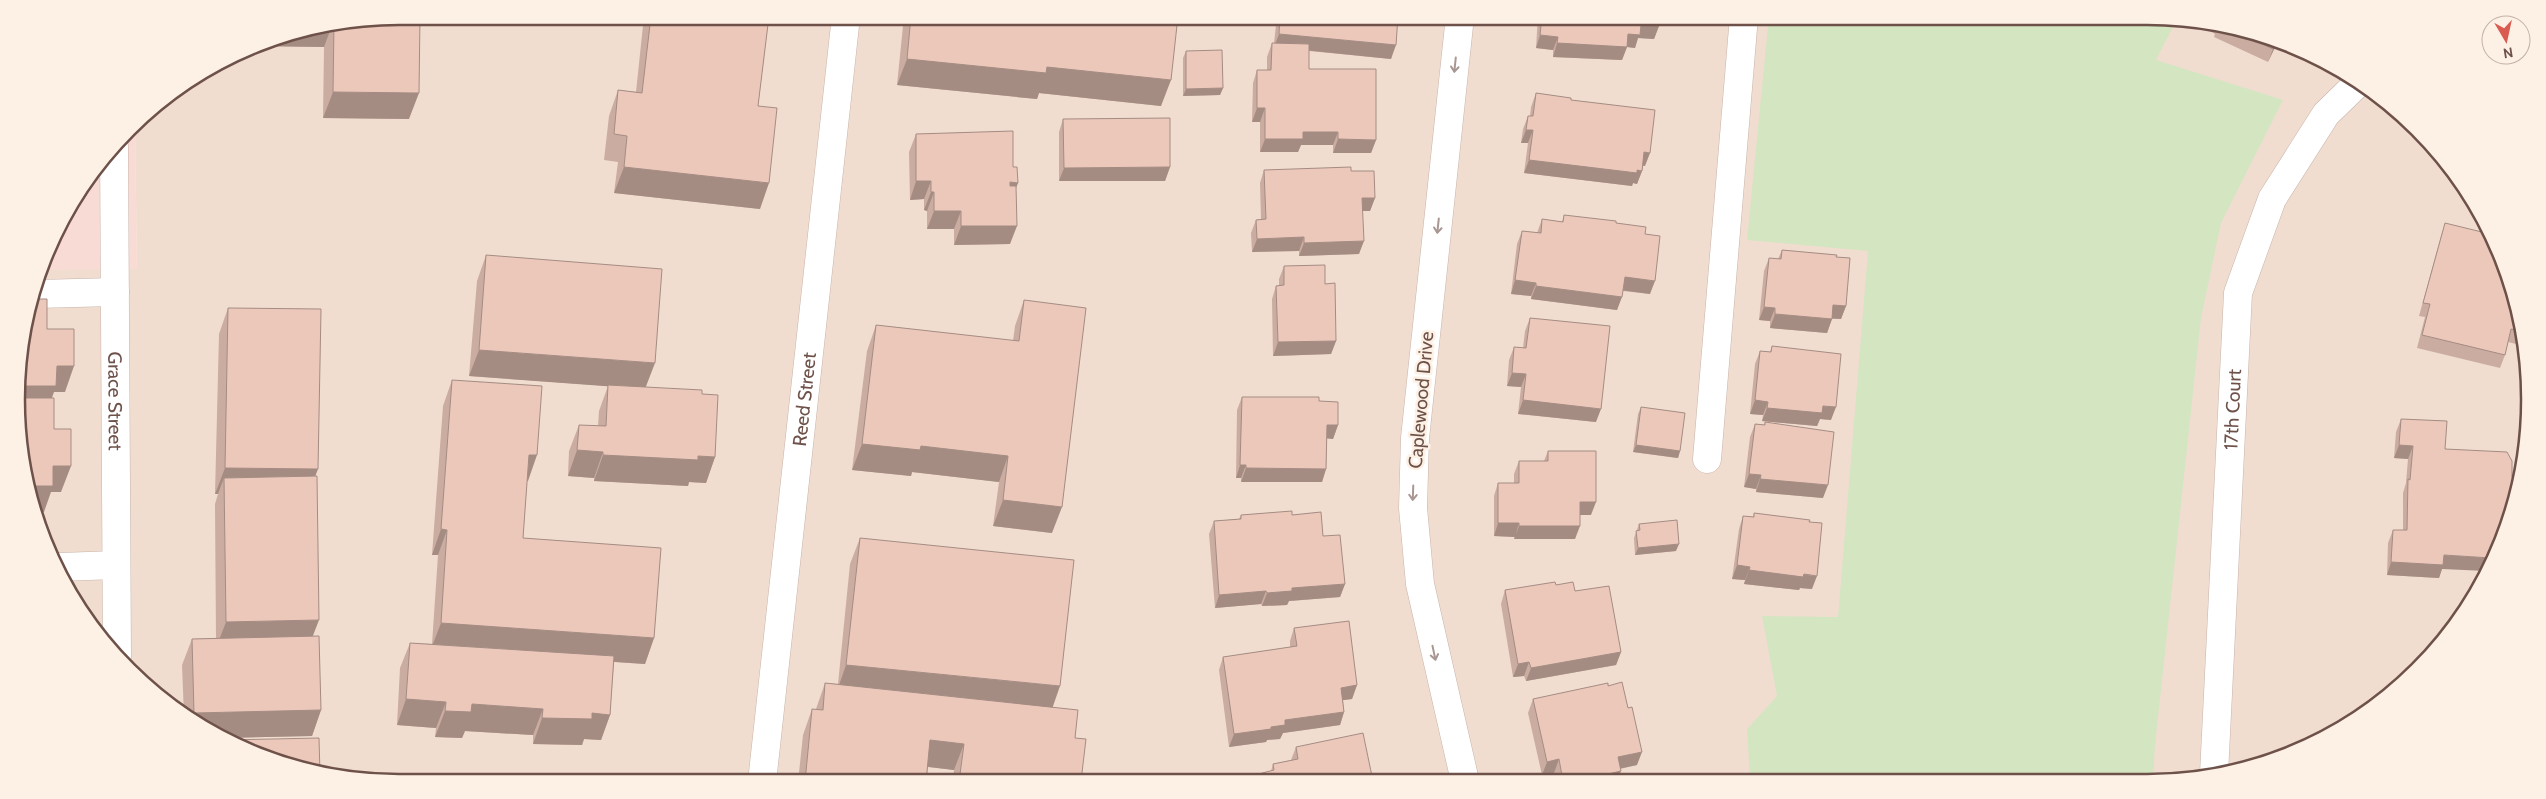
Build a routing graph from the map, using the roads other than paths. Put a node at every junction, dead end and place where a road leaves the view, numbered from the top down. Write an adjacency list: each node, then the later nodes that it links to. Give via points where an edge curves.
1 (845, 25): 13 (street, Reed Street)
2 (1459, 25): 14 (street, Caplewood Drive, one-way to 14, via 1415,438 1413,508 1420,584)
3 (1743, 25): 8 (street)
4 (2354, 87): 12 (street, 17th Court, via 2326,114 2272,200 2238,293)
5 (114, 158): 6 (street, Grace Street)
6 (115, 292): 7 (street); 9 (street, Grace Street)
7 (41, 294)
8 (1707, 460)
9 (116, 565): 10 (street); 11 (street, Grace Street)
10 (65, 567)
11 (117, 645)
12 (2214, 768)
13 (763, 774)
14 (1463, 774)

